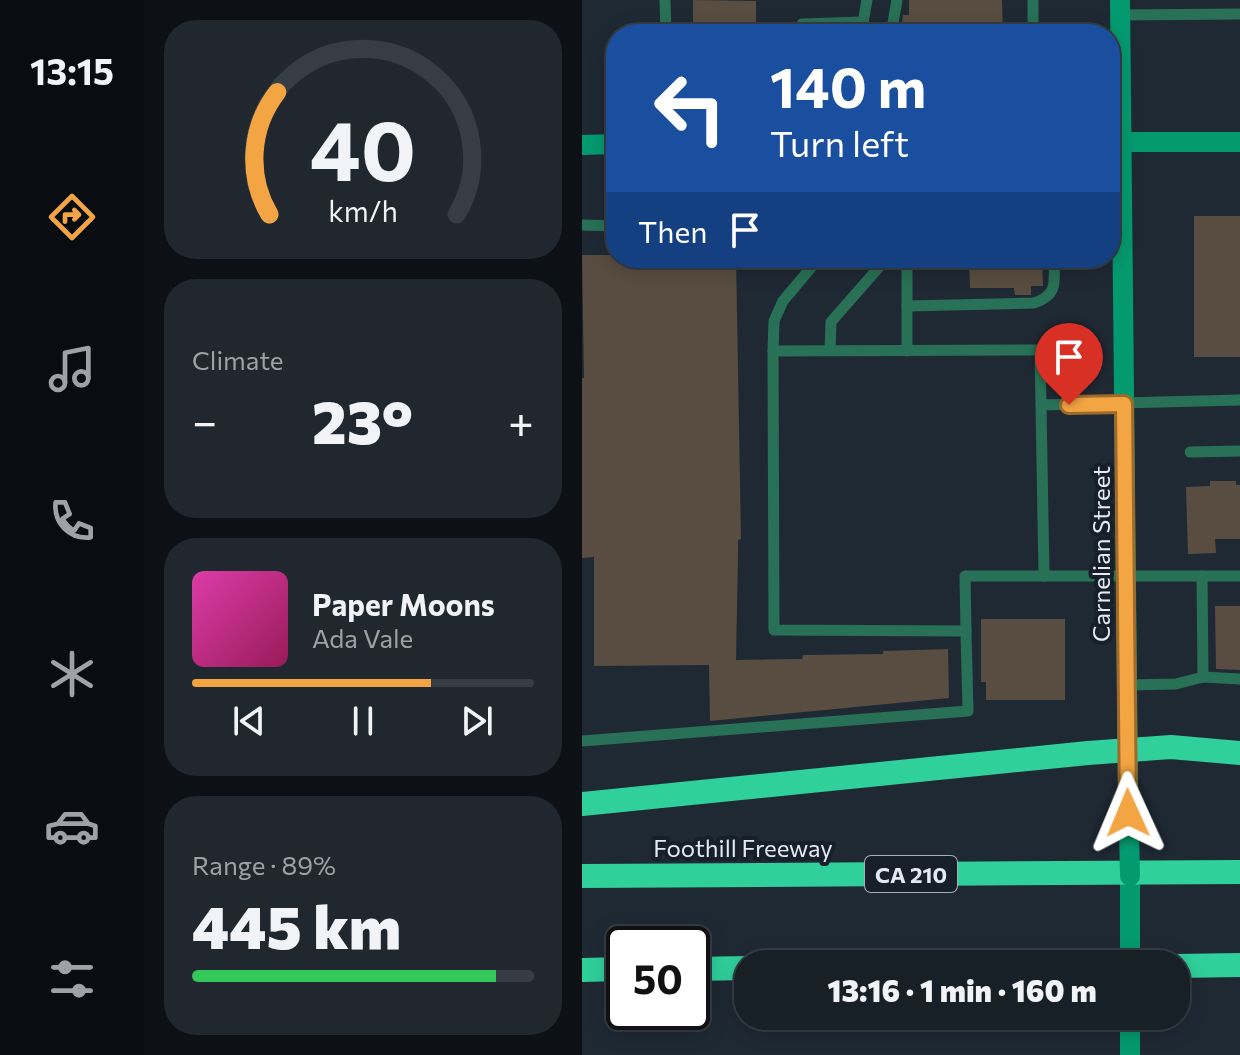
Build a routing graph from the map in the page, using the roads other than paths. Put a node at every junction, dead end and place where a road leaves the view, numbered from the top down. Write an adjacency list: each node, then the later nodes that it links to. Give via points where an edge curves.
1 (665, 0): 7 (lane)
2 (867, 0): 8 (lane)
3 (897, 0): 9 (lane)
4 (1033, 0): 10 (lane)
5 (1120, 8): 6 (lane)
6 (1240, 14)
7 (666, 24)
8 (863, 24)
9 (893, 24)
10 (1033, 24)
11 (1120, 142): 12 (main road)
12 (1240, 142)
13 (606, 144): 14 (main road)
14 (582, 145)
15 (582, 225): 16 (lane)
16 (606, 226)
17 (807, 268): 24 (lane, via 774,321)
18 (878, 268): 23 (lane, via 831,322)
19 (907, 268): 22 (lane)
20 (1054, 268): 22 (lane, via 1054,289 1034,303)
21 (1120, 268): 27 (main road, Carnelian Street)
22 (907, 306): 25 (lane)
23 (830, 350): 24 (lane); 25 (lane)
24 (773, 351): 35 (lane, via 774,630)
25 (907, 351): 28 (lane, via 1040,350)
26 (1240, 400): 27 (lane)
27 (1124, 404): 28 (lane); 31 (main road, Carnelian Street)
28 (1041, 405): 32 (lane)
29 (1240, 451): 30 (lane)
30 (1190, 452)
31 (1127, 574): 32 (lane); 33 (lane); 38 (main road, Carnelian Street)
32 (1044, 576): 35 (lane, via 965,576)
33 (1202, 576): 34 (lane); 36 (lane)
34 (1240, 576)
35 (966, 631): 39 (lane, via 968,711)
36 (1203, 677): 37 (lane); 38 (lane, via 1176,684)
37 (1240, 679)
38 (1127, 685): 40 (main road, Carnelian Street)
39 (582, 741)
40 (1127, 750): 41 (highway, via 1171,747); 42 (highway); 45 (main road, Carnelian Street, bridge)
41 (1240, 753)
42 (582, 804)
43 (1240, 872): 44 (highway, Foothill Freeway / CA 210)
44 (582, 876)
45 (1130, 950)
46 (1240, 965): 47 (highway)
47 (1190, 966)
48 (734, 968): 50 (highway)
49 (606, 969): 51 (highway)
50 (710, 969)
51 (582, 970)
52 (1130, 1030): 53 (main road)
53 (1130, 1055)

